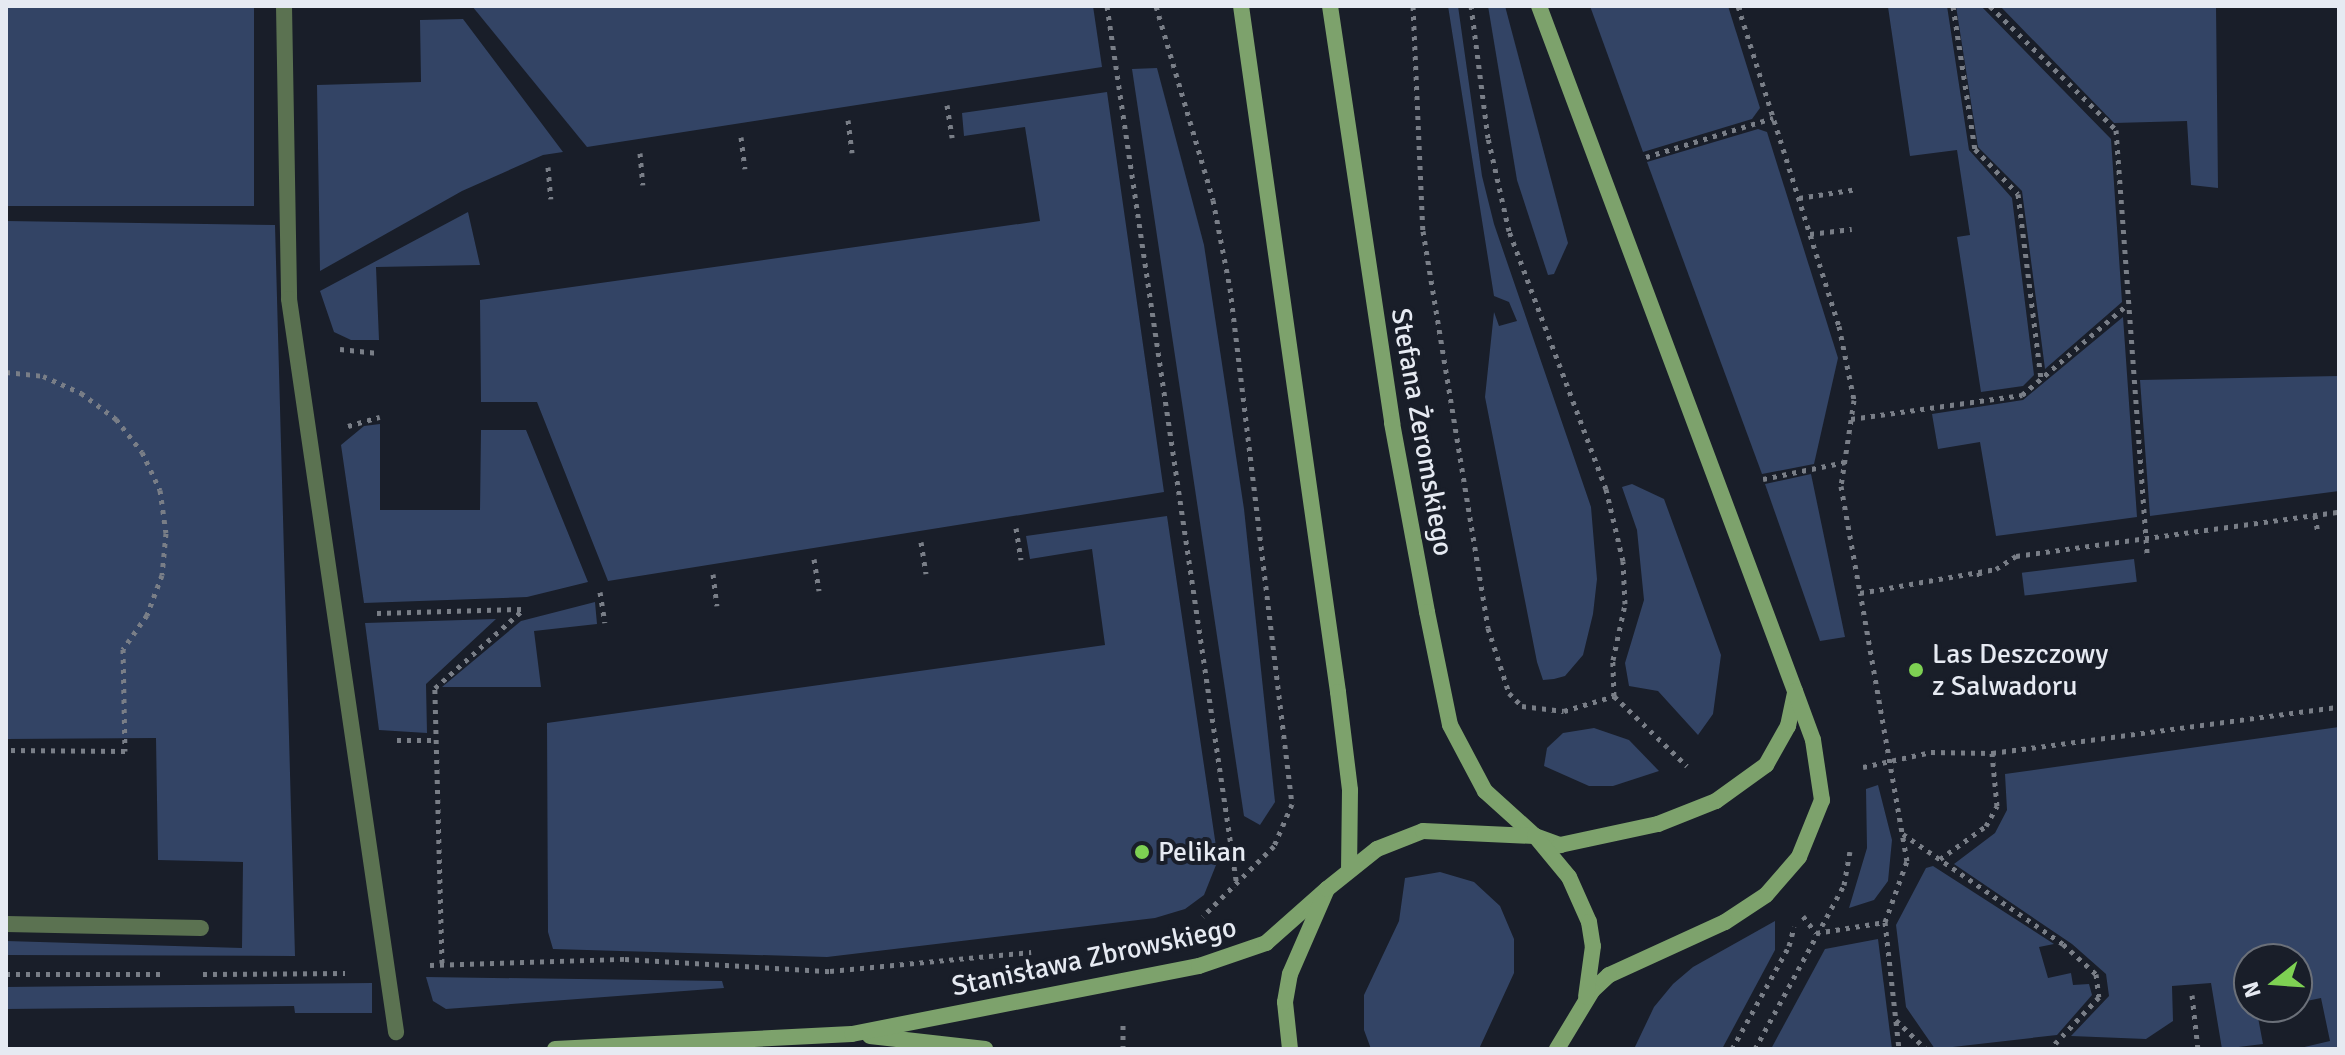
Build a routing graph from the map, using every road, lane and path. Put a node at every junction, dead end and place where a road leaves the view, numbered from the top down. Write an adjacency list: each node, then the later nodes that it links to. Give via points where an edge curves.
1 (284, 6): 52 (lane, via 289,299)
2 (1107, 6): 3 (path, via 1237,887 1286,826 1292,804 1286,736 1230,288 1213,200)
3 (1156, 6)
4 (1241, 6): 66 (main road, via 1338,692 1350,790)
5 (1330, 6): 63 (main road, Stefana Żeromskiego, via 1392,423 1450,725 1485,791)
6 (1413, 6): 55 (path, via 1423,231 1476,564 1500,674 1522,706 1564,711)
7 (1471, 6): 55 (path, via 1488,138 1509,231 1606,489 1623,561 1625,604 1613,660)
8 (1539, 6): 54 (main road, Stefana Żeromskiego)
9 (1747, 6): 12 (path)
10 (1953, 6): 31 (path, via 1975,149 2018,194)
11 (1990, 6): 29 (path, via 2116,130)
12 (1738, 7): 14 (path)
13 (947, 105): 17 (path)
14 (1773, 118): 20 (path); 25 (path)
15 (848, 120): 19 (path)
16 (741, 137): 22 (path)
17 (952, 138)
18 (640, 153): 23 (path)
19 (852, 153)
20 (1646, 157)
21 (548, 167): 26 (path)
22 (745, 169)
23 (643, 185)
24 (1857, 189): 25 (path)
25 (1799, 198): 28 (path)
26 (551, 199)
27 (1852, 229): 28 (path)
28 (1810, 234): 32 (path, via 1839,326 1854,400)
29 (2127, 305): 31 (path); 39 (path)
30 (6, 372): 57 (path, via 43,376 81,393 116,419 142,452 160,490 166,533 162,575 147,615 123,649 125,751)
31 (2041, 379): 32 (path, via 2022,395)
32 (1851, 419): 33 (path)
33 (1845, 462): 34 (path); 50 (path, via 1841,486)
34 (1763, 479)
35 (2339, 512): 36 (path)
36 (2315, 515): 38 (path); 39 (path)
37 (1016, 528): 43 (path)
38 (2318, 534)
39 (2144, 536): 41 (path); 44 (path, via 2016,556)
40 (921, 542): 46 (path)
41 (2147, 557)
42 (814, 559): 48 (path)
43 (1021, 560)
44 (1979, 572): 47 (path); 50 (path)
45 (713, 574): 51 (path)
46 (926, 574)
47 (1980, 581)
48 (819, 591)
49 (600, 592): 53 (path)
50 (1860, 593): 60 (path)
51 (717, 606)
52 (335, 615): 74 (path, via 524,609 435,688); 75 (lane)
53 (605, 623)
54 (1795, 691): 63 (main road, via 1779,748 1741,787 1693,811 1617,836 1560,845); 80 (main road, Stefana Żeromskiego, via 1813,740 1822,800 1799,857 1766,895 1742,912 1634,959 1609,975)
55 (1614, 696): 59 (path)
56 (2339, 707): 58 (path)
57 (6, 750)
58 (1992, 753): 60 (path); 65 (path, via 1997,806 1986,826)
59 (1679, 755)
60 (1889, 758): 61 (path, via 1863,764); 62 (path)
61 (1862, 777)
62 (1902, 833): 65 (path); 69 (path, via 1907,861)
63 (1535, 836): 66 (main road, via 1423,831); 80 (main road, Stefana Żeromskiego, via 1569,877 1589,922 1592,971)
64 (1851, 844): 72 (path, via 1844,885)
65 (1940, 859): 92 (path, via 2063,944 2096,974 2099,997)
66 (1349, 867): 67 (main road)
67 (1327, 889): 83 (main road, Stanisława Zbrowskiego, via 1287,929 1248,951); 86 (main road, via 1290,974 1285,1002)
68 (1795, 906): 88 (path, via 1789,946)
69 (1885, 922): 72 (path); 81 (path)
70 (6, 924): 71 (lane)
71 (201, 928)
72 (1816, 933): 89 (path)
73 (1041, 951): 74 (path, via 830,971 625,959)
74 (442, 963): 75 (path)
75 (386, 973): 78 (path); 82 (lane)
76 (6, 974): 77 (path)
77 (174, 974)
78 (189, 974)
79 (2192, 995): 93 (path)
80 (1585, 1002): 87 (main road, Stefana Żeromskiego)
81 (1896, 1020): 90 (path); 91 (path)
82 (396, 1032)
83 (852, 1034): 84 (main road, Stanisława Zbrowskiego); 85 (main road, Stanisława Zbrowskiego)
84 (555, 1049)
85 (985, 1049)
86 (1290, 1049)
87 (1557, 1049)
88 (1732, 1049)
89 (1755, 1049)
90 (1899, 1049)
91 (1926, 1049)
92 (2050, 1049)
93 (2198, 1049)

